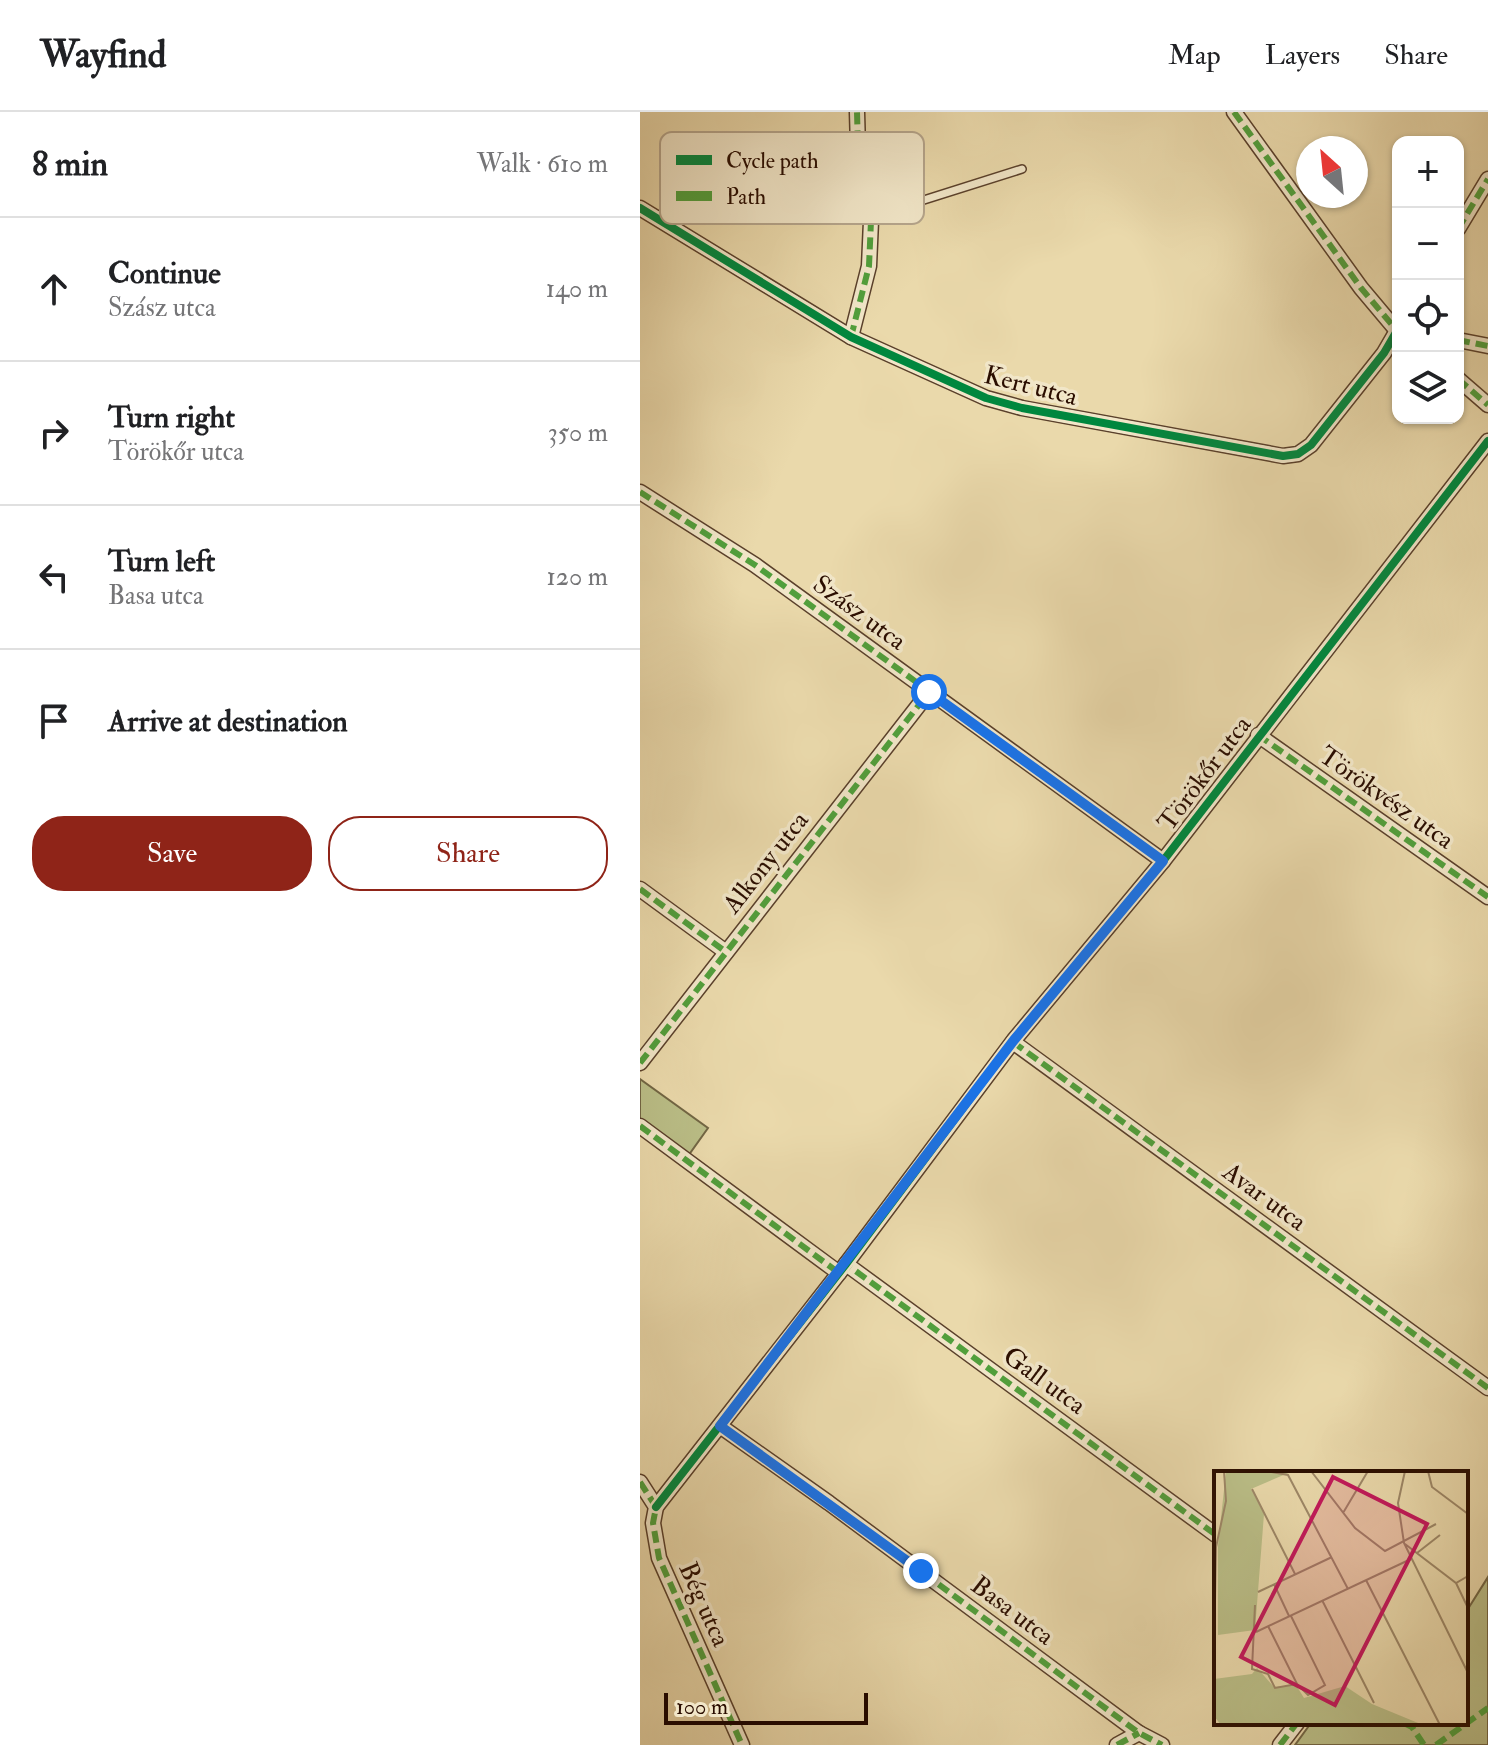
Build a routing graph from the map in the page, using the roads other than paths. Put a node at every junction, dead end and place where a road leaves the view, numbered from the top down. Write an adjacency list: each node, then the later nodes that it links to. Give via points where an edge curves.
1 (857, 112): 3 (street)
2 (1234, 112): 12 (street)
3 (858, 132)
4 (1022, 169): 6 (lane)
5 (1488, 179): 8 (street)
6 (924, 200)
7 (640, 208): 9 (street, Kert utca)
8 (1464, 219)
9 (660, 220)
10 (666, 224): 13 (street, Kert utca)
11 (870, 224): 13 (street, via 869,266)
12 (1392, 323)
13 (851, 337): 14 (street, Kert utca, via 1002,404 1292,456 1311,445)
14 (1392, 340)
15 (1464, 341): 16 (street)
16 (1488, 346)
17 (1464, 384): 18 (street)
18 (1488, 405)
19 (1488, 441): 22 (street, Törökőr utca)
20 (640, 492): 21 (street, Szász utca, via 755,565)
21 (929, 692): 23 (street, Szász utca); 26 (street, Alkony utca)
22 (1258, 735): 23 (street, Törökőr utca); 25 (street, Törökvész utca)
23 (1163, 861): 27 (street, Törökőr utca)
24 (640, 889): 26 (street)
25 (1488, 897)
26 (726, 952): 28 (street, Alkony utca)
27 (1013, 1042): 30 (street, Törökőr utca); 31 (street, Avar utca)
28 (640, 1063)
29 (640, 1126): 30 (street, Gall utca)
30 (843, 1269): 32 (street, Törökőr utca); 35 (street, Gall utca)
31 (1488, 1388)
32 (720, 1426): 34 (street, Törökőr utca); 37 (street, Basa utca)
33 (640, 1482): 34 (street)
34 (656, 1507): 38 (street, Bég utca, via 659,1558)
35 (1214, 1534)
36 (1295, 1725): 41 (street)
37 (1139, 1733): 39 (street); 40 (street, Basa utca)
38 (742, 1745)
39 (1117, 1745)
40 (1162, 1745)
41 (1280, 1745)

